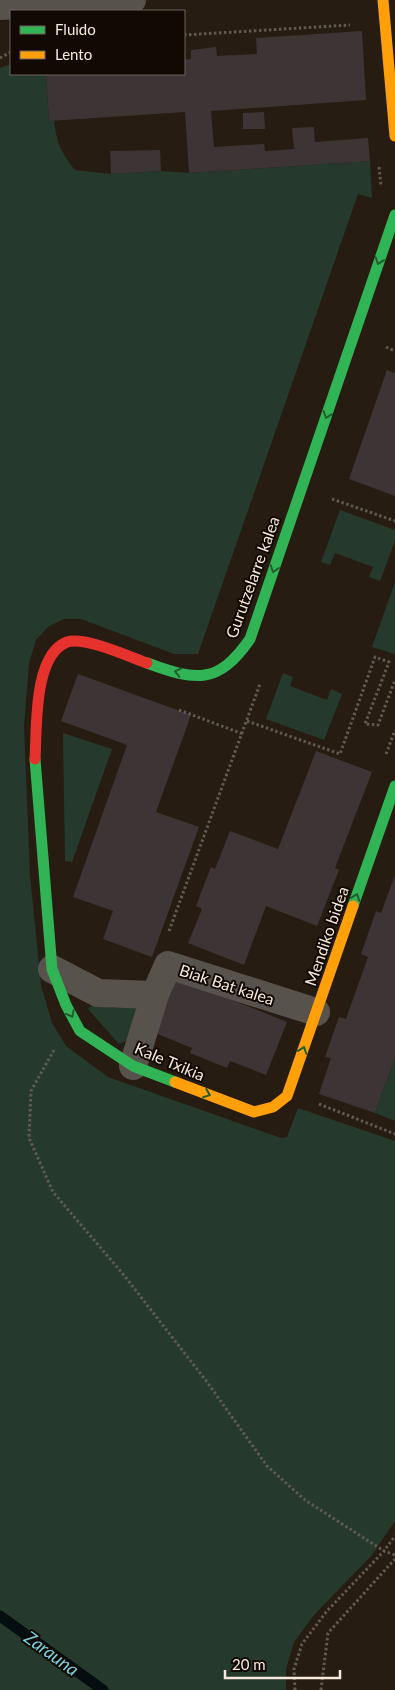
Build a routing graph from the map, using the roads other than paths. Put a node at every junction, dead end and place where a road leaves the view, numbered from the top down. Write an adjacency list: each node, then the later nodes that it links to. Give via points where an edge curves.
1 (132, 0): 3 (street)
2 (383, 0): 5 (street)
3 (50, 5): 4 (street)
4 (0, 6)
5 (395, 136)
6 (395, 215): 8 (street, Gurutzelarre kalea, one-way to 8, via 250,640 237,658 218,672 197,676 168,670 94,644 67,642 52,653 40,683 35,761)
7 (395, 786): 10 (street, Mendiko bidea, one-way to 7)
8 (52, 969): 9 (street, via 98,993); 11 (street, Kale Txikia, one-way to 11, via 80,1032)
9 (155, 995): 10 (street, Biak Bat kalea, via 168,965); 11 (street, Biak Bat kalea)
10 (316, 1012): 12 (street, Mendiko bidea, one-way to 10)
11 (133, 1066): 12 (street, Kale Txikia, one-way to 12, via 254,1112 273,1107)
12 (287, 1096)

